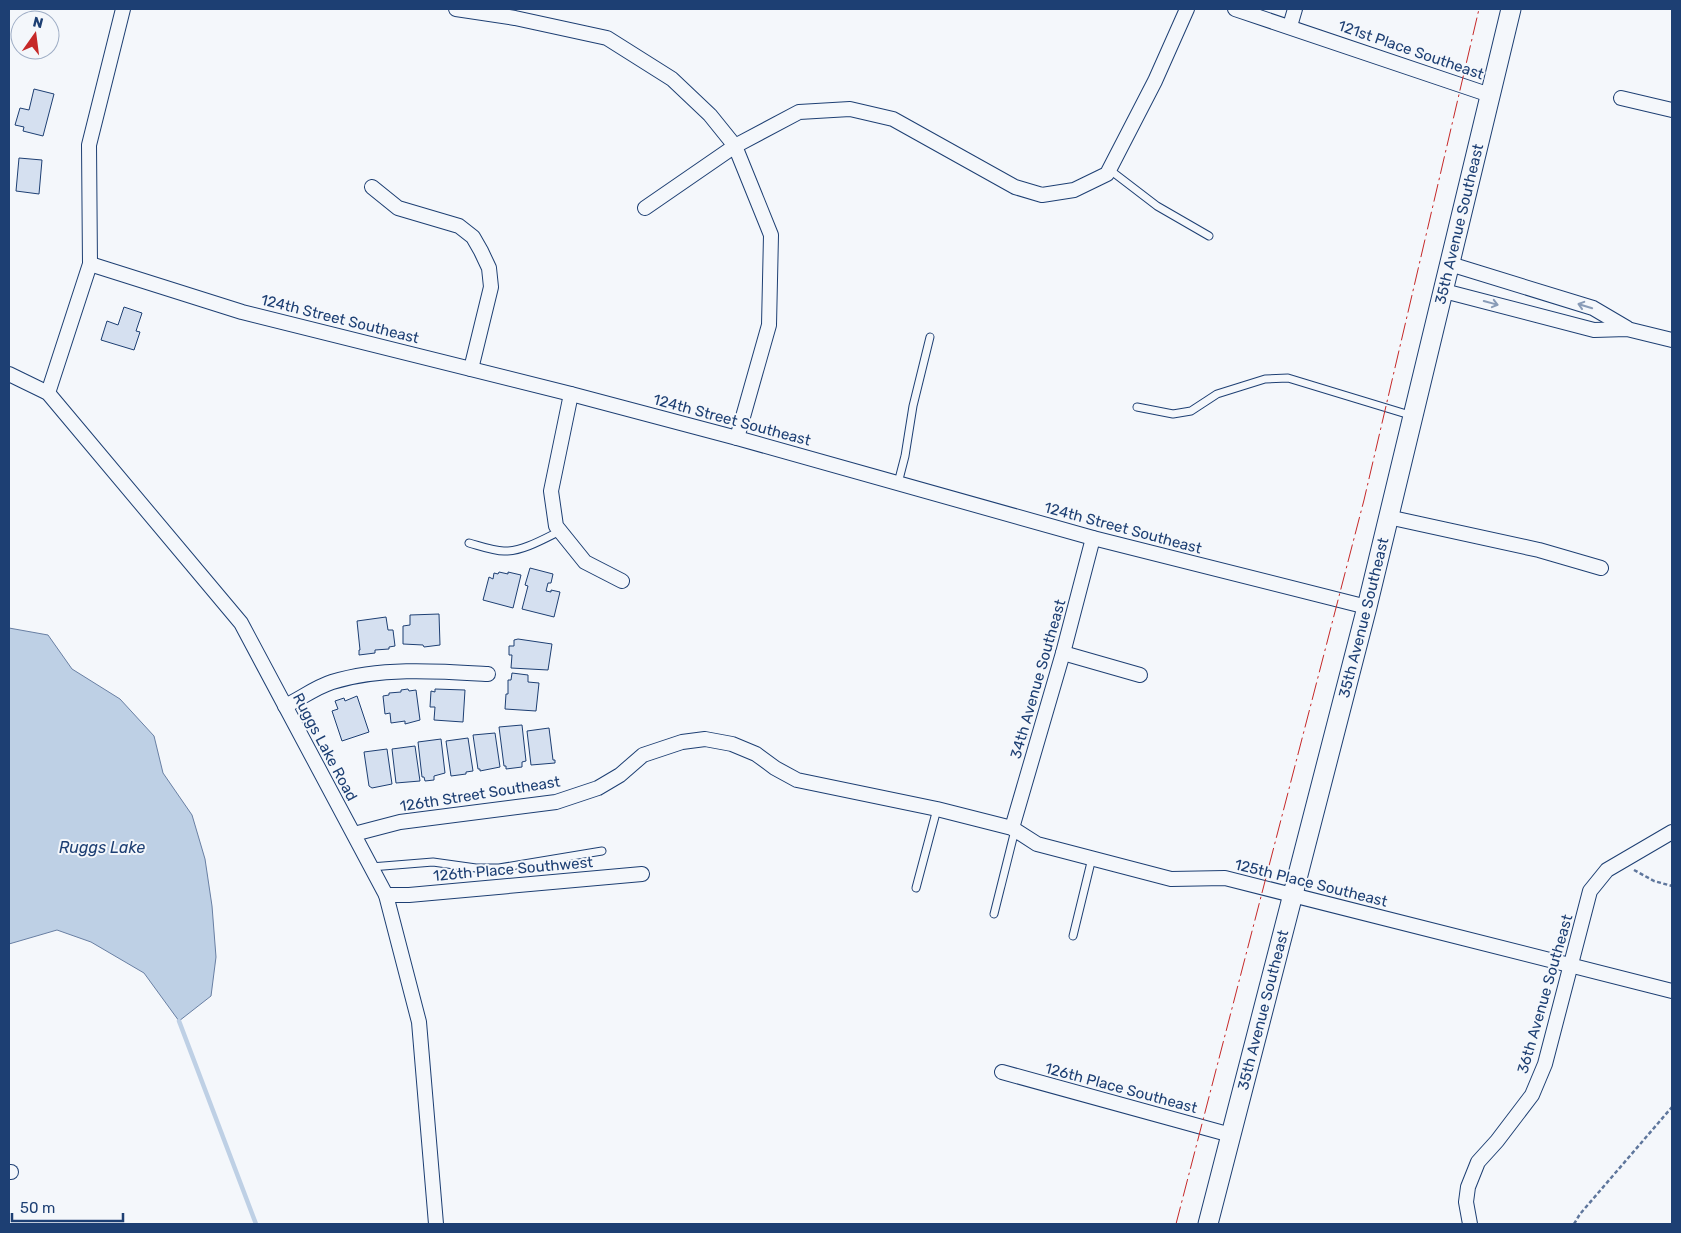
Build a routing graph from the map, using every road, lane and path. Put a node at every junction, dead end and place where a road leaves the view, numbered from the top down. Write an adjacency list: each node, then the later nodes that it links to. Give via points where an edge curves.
1 (124, 9): 16 (street, via 89,145)
2 (456, 9): 11 (street, via 608,38 672,79 710,115)
3 (1187, 9): 12 (street, via 1155,81)
4 (1235, 9): 7 (street, 121st Place Southeast)
5 (1295, 9): 7 (street)
6 (1511, 9): 8 (street, 35th Avenue Southeast)
7 (1290, 26): 8 (street, 121st Place Southeast)
8 (1490, 95): 17 (street, 35th Avenue Southeast)
9 (1622, 98): 10 (street)
10 (1672, 110)
11 (735, 146): 12 (street, via 799,112 850,110 893,119 1015,187 1042,195 1074,190); 14 (street); 28 (street, via 771,235 768,325)
12 (1108, 172): 15 (lane)
13 (372, 187): 22 (street, via 398,208 459,226 473,237 481,251 489,268 490,287)
14 (645, 208)
15 (1209, 236)
16 (90, 264): 22 (street, 124th Street Southeast, via 242,312); 24 (street)
17 (1450, 264): 18 (street, 35th Avenue Southeast); 19 (street, one-way to 17, via 1593,308)
18 (1444, 290): 19 (street, one-way to 19, via 1594,330); 27 (street, 35th Avenue Southeast)
19 (1627, 329): 21 (street)
20 (930, 337): 29 (lane)
21 (1672, 340)
22 (471, 369): 25 (street, 124th Street Southeast)
23 (9, 374): 24 (street, Ruggs Lake Road)
24 (48, 393): 40 (street, Ruggs Lake Road, via 241,623)
25 (571, 394): 28 (street, 124th Street Southeast); 31 (street, via 551,491 556,526)
26 (1137, 407): 27 (lane, via 1173,414 1191,410 1217,394 1265,379 1288,378)
27 (1413, 416): 30 (street, 35th Avenue Southeast)
28 (737, 438): 29 (street, 124th Street Southeast)
29 (898, 483): 32 (street, 124th Street Southeast)
30 (1388, 517): 34 (street, via 1540,550); 36 (street, 35th Avenue Southeast)
31 (560, 531): 33 (lane, via 511,551 502,552); 35 (street, via 585,562)
32 (1093, 538): 36 (street, 124th Street Southeast); 37 (street, 34th Avenue Southeast)
33 (469, 543)
34 (1600, 568)
35 (622, 581)
36 (1367, 607): 53 (street, 35th Avenue Southeast)
37 (1063, 653): 39 (street); 43 (street, 34th Avenue Southeast)
38 (488, 674): 40 (street, via 435,671 359,675 330,683)
39 (1140, 675)
40 (284, 706): 45 (street, Ruggs Lake Road)
41 (857, 792): 42 (street, 125th Place Southeast); 45 (street, 126th Street Southeast, via 796,780 756,754 732,744 705,739 682,742 643,755 620,775 598,788 556,802 400,822)
42 (937, 809): 43 (street, 125th Place Southeast); 52 (lane)
43 (1013, 829): 47 (street, 125th Place Southeast, via 1037,844); 55 (lane)
44 (1672, 832): 48 (street, 36th Avenue Southeast)
45 (354, 834): 49 (street, Ruggs Lake Road)
46 (602, 851): 49 (lane, via 499,868 433,862)
47 (1092, 858): 53 (street, 125th Place Southeast, via 1171,879 1226,878); 56 (lane)
48 (1624, 860): 51 (path, via 1654,882); 57 (street, 36th Avenue Southeast, via 1607,870 1590,891)
49 (371, 867): 54 (street, Ruggs Lake Road)
50 (642, 874): 54 (street, 126th Place Southwest)
51 (1672, 886)
52 (916, 888)
53 (1292, 895): 57 (street, 125th Place Southeast); 61 (street, 35th Avenue Southeast)
54 (386, 896): 62 (street, Ruggs Lake Road, via 419,1022)
55 (994, 914)
56 (1073, 936)
57 (1571, 964): 58 (street, 125th Place Southeast); 64 (street, 36th Avenue Southeast, via 1545,1064 1532,1095 1478,1162 1468,1187 1466,1202)
58 (1672, 992)
59 (1002, 1072): 61 (street, 126th Place Southeast)
60 (1672, 1107): 65 (path)
61 (1231, 1136): 63 (street, 35th Avenue Southeast)
62 (436, 1224)
63 (1208, 1224)
64 (1470, 1224)
65 (1574, 1224)

